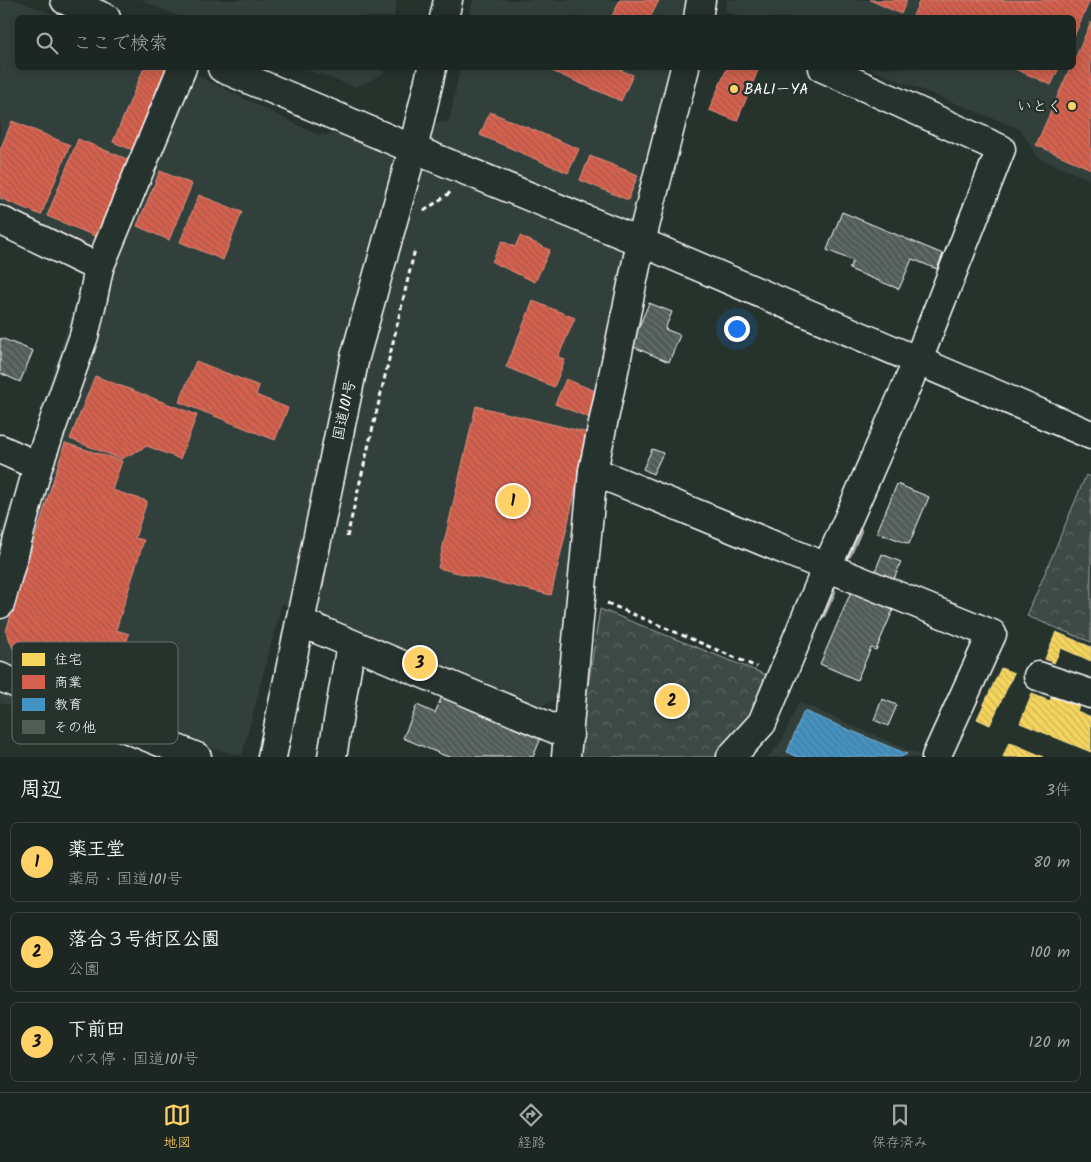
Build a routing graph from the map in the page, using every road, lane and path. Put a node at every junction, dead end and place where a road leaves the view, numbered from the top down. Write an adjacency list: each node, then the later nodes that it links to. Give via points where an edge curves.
1 (65, 0): 3 (main road)
2 (448, 0): 4 (main road)
3 (99, 15)
4 (445, 15)
5 (181, 70): 16 (main road)
6 (227, 70): 10 (main road)
7 (432, 70): 10 (main road, 国道101号)
8 (684, 70): 14 (main road)
9 (827, 70): 17 (main road, via 1001,149)
10 (413, 149): 14 (main road); 26 (main road, 国道101号, via 356,357)
11 (451, 191): 12 (path)
12 (424, 211)
13 (0, 220): 16 (main road)
14 (641, 242): 17 (main road); 21 (main road)
15 (415, 249): 22 (path)
16 (98, 268): 20 (main road, via 84,336)
17 (918, 360): 18 (main road); 23 (main road)
18 (1091, 435)
19 (0, 450): 20 (main road)
20 (38, 466): 25 (main road)
21 (593, 471): 23 (main road); 24 (main road)
22 (345, 546)
23 (827, 567): 30 (main road); 39 (main road, via 992,634)
24 (581, 592): 30 (path); 34 (main road)
25 (0, 604)
26 (300, 622): 27 (main road); 36 (main road, 国道101号)
27 (351, 644): 34 (main road); 37 (main road)
28 (1038, 676): 32 (main road)
29 (0, 677): 31 (main road)
30 (781, 677): 38 (main road, via 762,723)
31 (12, 682)
32 (1091, 694)
33 (163, 744): 35 (main road)
34 (567, 746)
35 (195, 757)
36 (272, 757)
37 (332, 757)
38 (731, 757)
39 (936, 757)

